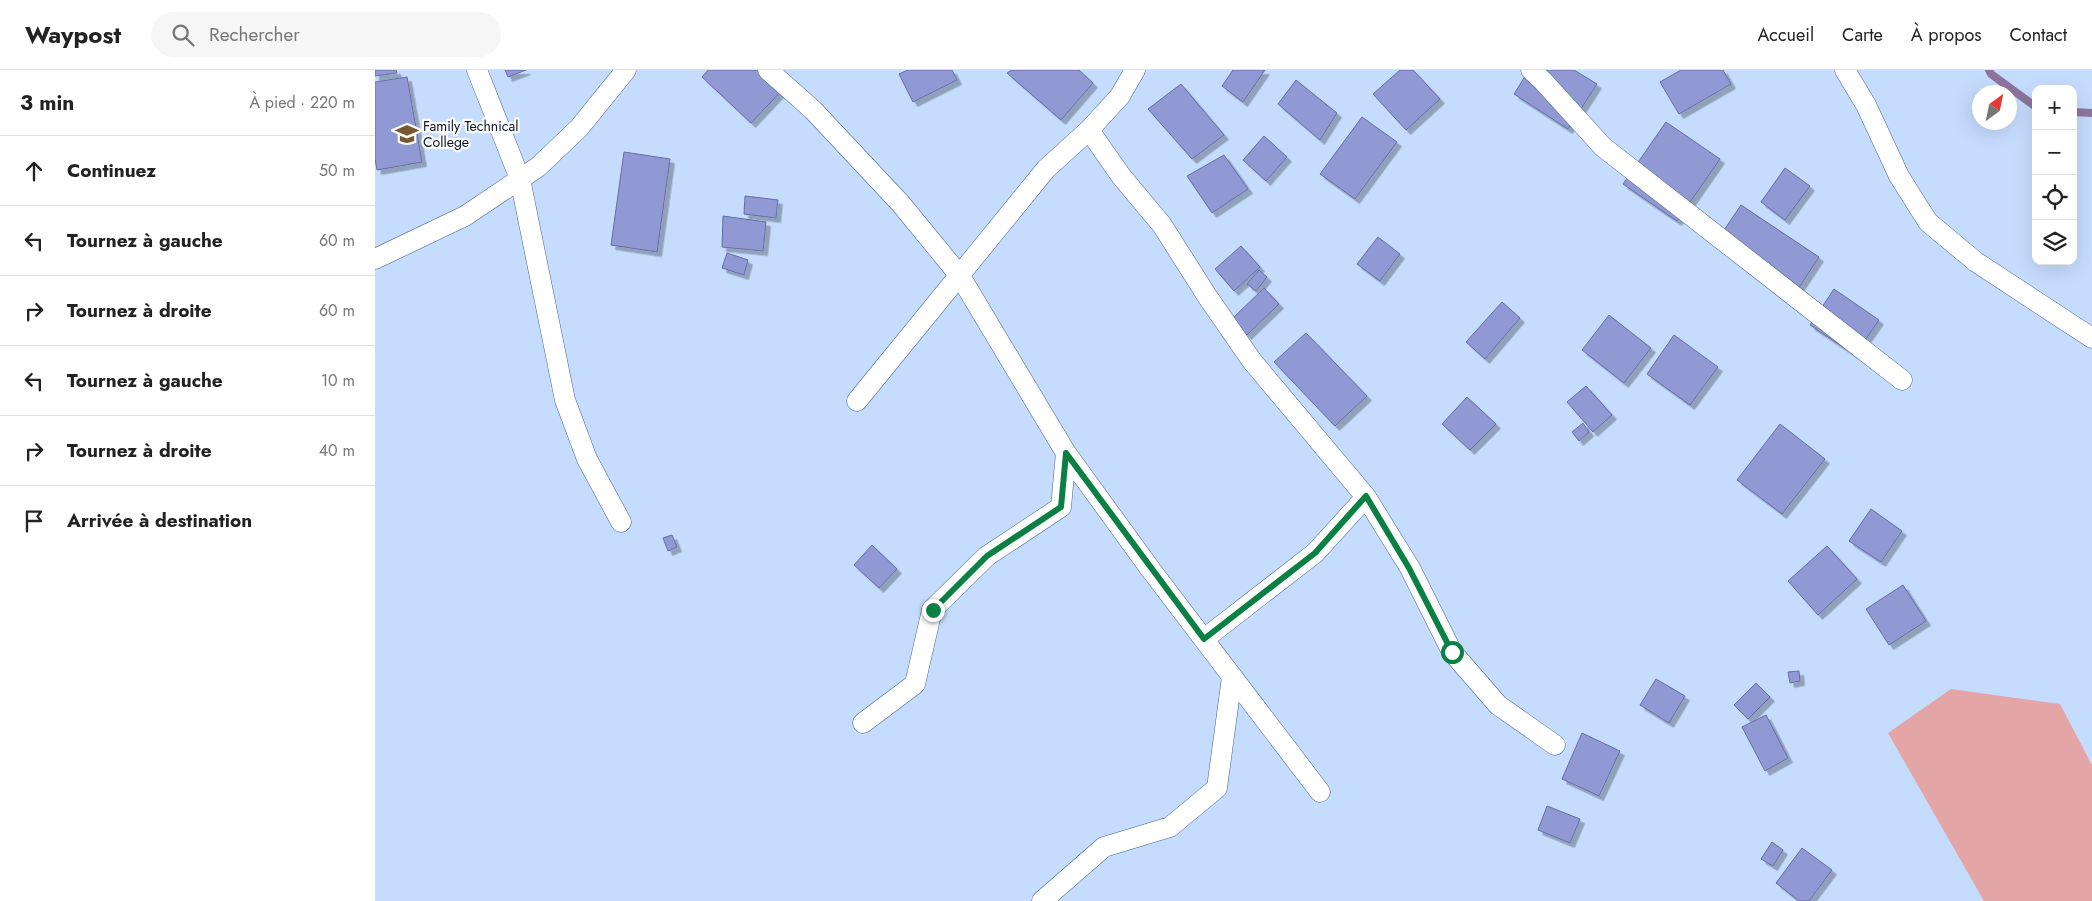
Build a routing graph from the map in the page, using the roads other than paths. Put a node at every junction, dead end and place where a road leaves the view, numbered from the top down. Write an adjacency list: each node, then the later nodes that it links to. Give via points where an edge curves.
1 (477, 70): 8 (street)
2 (626, 70): 8 (street, via 579,128 539,167)
3 (768, 70): 10 (street, via 813,110 901,204)
4 (1135, 70): 7 (street, via 1120,96)
5 (1531, 70): 12 (street, via 1603,147)
6 (1845, 70): 11 (street, via 1866,105 1899,176 1928,222 1976,262)
7 (1089, 130): 10 (street, via 1046,169); 15 (street, via 1121,176 1162,225 1252,361)
8 (520, 179): 9 (street, via 465,216); 16 (street, via 565,400 587,459)
9 (375, 259)
10 (960, 276): 13 (street); 14 (street)
11 (2092, 338)
12 (1902, 380)
13 (857, 401)
14 (1066, 453): 17 (street); 19 (street, via 1061,507 987,556 933,610 915,684)
15 (1366, 496): 17 (street, via 1315,553); 20 (street, via 1409,568 1452,652 1497,705)
16 (621, 522)
17 (1204, 639): 18 (street)
18 (1232, 676): 21 (street); 22 (street, via 1217,788 1169,827 1104,847)
19 (863, 723)
20 (1555, 745)
21 (1320, 792)
22 (1042, 901)

